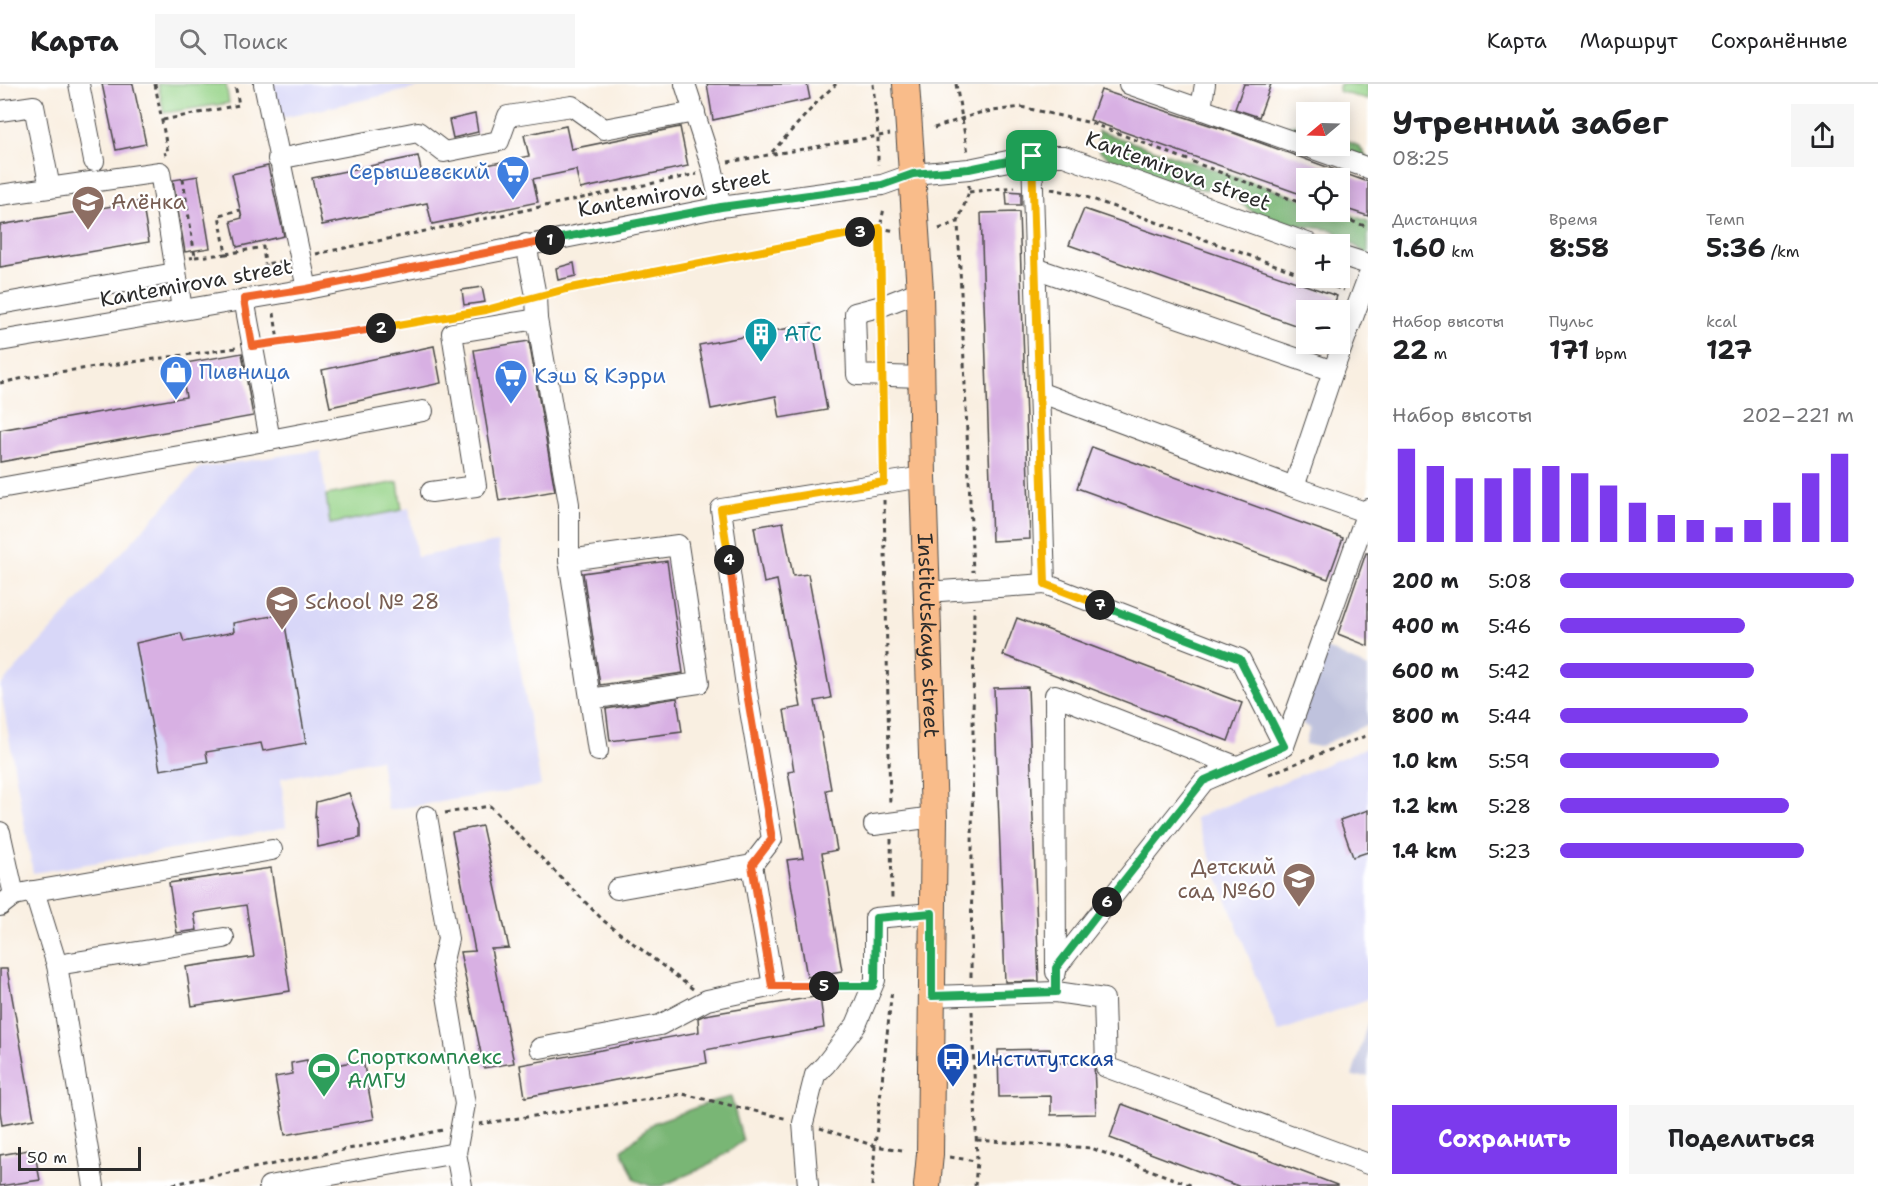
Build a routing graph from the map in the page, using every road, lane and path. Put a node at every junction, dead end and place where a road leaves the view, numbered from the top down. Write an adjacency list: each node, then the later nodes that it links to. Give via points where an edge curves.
1 (79, 84): 25 (street)
2 (155, 84): 16 (path)
3 (235, 84): 16 (path, via 239,105)
4 (264, 84): 24 (street)
5 (685, 84): 14 (street)
6 (836, 84): 20 (path)
7 (873, 84): 19 (path)
8 (906, 84): 29 (main road, Institutskaya street)
9 (956, 84): 15 (path)
10 (1129, 84): 12 (street)
11 (1205, 84): 12 (street)
12 (1201, 108): 28 (street)
13 (0, 111): 31 (street, via 34,106)
14 (695, 112): 24 (street, via 604,129 572,105 508,116 499,141 444,152 418,132); 27 (street)
15 (962, 118): 17 (path); 21 (path); 33 (path, via 1021,107 1091,123)
16 (162, 120): 22 (path, via 168,153)
17 (934, 128)
18 (894, 134): 19 (path)
19 (878, 136): 20 (path); 26 (path)
20 (770, 153): 27 (path)
21 (968, 154)
22 (158, 155)
23 (1032, 156): 29 (street, Kantemirova street, via 969,169); 30 (street); 43 (street, Kantemirova street, via 1064,156)
24 (278, 159): 47 (street)
25 (94, 161)
26 (878, 165)
27 (712, 167): 34 (street); 47 (path, via 693,176)
28 (1368, 168)
29 (913, 174): 34 (street, Kantemirova street, via 882,185); 58 (main road, Institutskaya street)
30 (1033, 185): 38 (path, via 969,192); 51 (street); 53 (path, via 1078,194)
31 (50, 188): 32 (street); 52 (street, via 160,172)
32 (0, 195)
33 (1296, 201)
34 (721, 207): 44 (street, Kantemirova street)
35 (884, 208): 40 (path)
36 (240, 210): 45 (path, via 219,215)
37 (1350, 221): 39 (path)
38 (958, 222): 41 (path); 87 (path)
39 (1368, 227)
40 (880, 228): 42 (path); 59 (path); 63 (path)
41 (939, 228)
42 (896, 231)
43 (1296, 239)
44 (526, 244): 57 (street, Kantemirova street); 59 (street)
45 (226, 254): 46 (path); 49 (path, via 262,247)
46 (195, 257)
47 (301, 257): 49 (path); 57 (street)
48 (1350, 258): 50 (street)
49 (265, 264): 55 (path)
50 (1368, 264)
51 (1035, 268): 72 (street); 76 (street)
52 (175, 273): 62 (street); 65 (street)
53 (1296, 273)
54 (1368, 277): 60 (street)
55 (270, 286)
56 (1337, 288): 60 (path)
57 (307, 289): 61 (street, Kantemirova street)
58 (920, 291): 63 (street); 74 (main road, Institutskaya street)
59 (536, 296): 64 (path); 68 (street)
60 (1361, 297): 72 (street)
61 (244, 299): 65 (street, Kantemirova street); 71 (street)
62 (0, 304)
63 (882, 306): 73 (path); 73 (street, via 855,313 857,375)
64 (496, 307)
65 (182, 309): 69 (street, Kantemirova street)
66 (273, 309): 70 (path)
67 (447, 317): 70 (path)
68 (537, 319): 83 (street, via 452,333 476,486); 85 (street, via 569,504)
69 (0, 341)
70 (278, 341): 71 (path)
71 (252, 346): 75 (path); 78 (street)
72 (1333, 371): 81 (street)
73 (883, 375): 74 (street); 80 (path)
74 (922, 377): 79 (main road, Institutskaya street)
75 (0, 383)
76 (1039, 392): 81 (street); 86 (street)
77 (423, 411): 78 (street)
78 (270, 440): 82 (street)
79 (923, 477): 80 (street); 88 (main road, Institutskaya street)
80 (884, 482): 97 (path); 100 (street, via 721,509 772,839)
81 (1294, 487): 84 (street)
82 (0, 488)
83 (431, 492)
84 (1363, 509): 91 (street)
85 (569, 560): 89 (street); 89 (street, via 678,545 699,683)
86 (1045, 584): 87 (street); 91 (street, via 1240,659)
87 (974, 589): 88 (street); 112 (path)
88 (926, 592): 96 (main road, Institutskaya street)
89 (590, 699): 92 (street)
90 (1368, 735): 94 (path)
91 (1284, 746): 93 (street)
92 (598, 751)
93 (1236, 766): 108 (street, via 1203,781); 108 (street, via 1055,694)
94 (1259, 778)
95 (427, 816): 114 (path, via 490,806 604,921); 117 (street, via 448,939 442,965 465,1104)
96 (933, 817): 97 (street); 104 (main road, Institutskaya street)
97 (882, 824): 105 (path)
98 (0, 831): 103 (street)
99 (272, 850): 102 (street)
100 (752, 865): 101 (street); 109 (street)
101 (617, 889)
102 (34, 891): 103 (street); 107 (street)
103 (7, 900)
104 (932, 913): 105 (street); 113 (main road, Institutskaya street)
105 (892, 917): 110 (street, via 876,918 875,980)
106 (224, 938): 107 (street)
107 (57, 965): 125 (street)
108 (1056, 968): 111 (street)
109 (772, 986): 110 (path); 114 (street)
110 (882, 987): 116 (street, via 815,1075); 119 (path)
111 (1056, 992): 112 (street); 124 (street, via 1104,999 1106,1067)
112 (971, 995): 113 (street); 118 (path)
113 (932, 996): 131 (main road, Institutskaya street)
114 (707, 1000): 115 (street, via 660,1025)
115 (540, 1048)
116 (804, 1123): 117 (path, via 683,1094); 119 (path); 129 (street)
117 (461, 1126): 121 (street); 126 (path)
118 (976, 1140): 123 (path); 133 (path, via 1091,1148)
119 (874, 1146): 120 (path); 130 (path)
120 (902, 1150)
121 (456, 1153): 127 (street); 128 (street)
122 (948, 1157): 123 (path)
123 (977, 1161): 132 (path)
124 (1368, 1164)
125 (94, 1186)
126 (164, 1186)
127 (269, 1186)
128 (462, 1186)
129 (808, 1186)
130 (872, 1186)
131 (927, 1186)
132 (975, 1186)
133 (1193, 1186)

